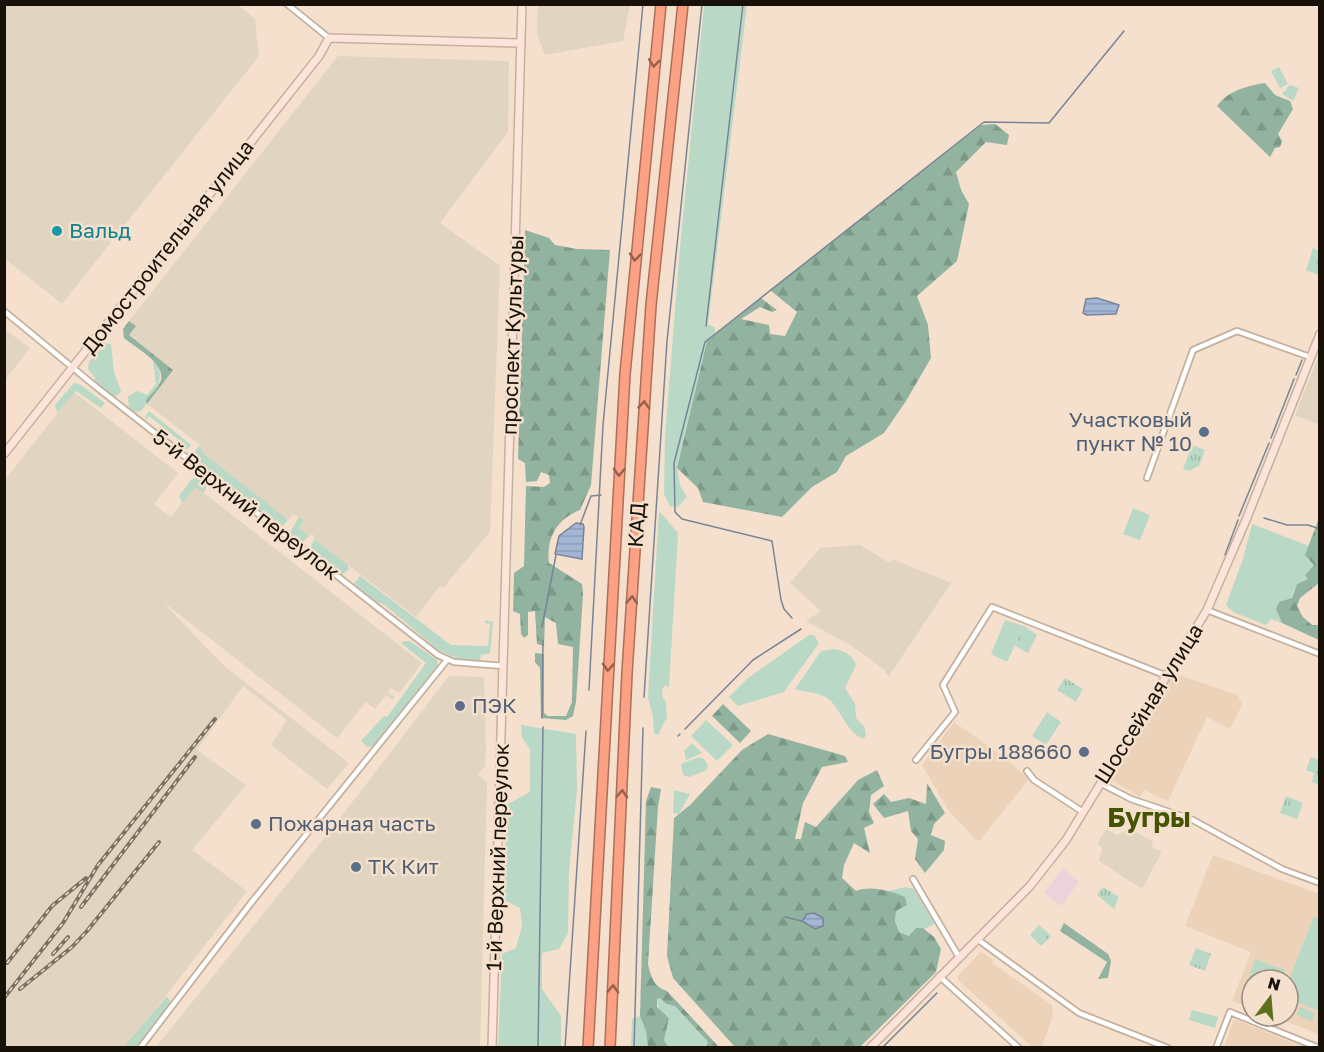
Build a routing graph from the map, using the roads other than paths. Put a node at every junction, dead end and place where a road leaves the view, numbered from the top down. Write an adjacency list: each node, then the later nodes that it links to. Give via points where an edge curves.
1 (287, 4): 5 (street)
2 (522, 4): 6 (street, проспект Культуры)
3 (661, 4): 29 (highway, КАД, one-way to 29, via 625,374)
4 (683, 4): 30 (highway, КАД, one-way to 4, via 627,673 651,305)
5 (330, 38): 6 (street); 10 (street, Домостроительная улица)
6 (521, 43): 16 (street, проспект Культуры)
7 (4, 311): 10 (street, 5-й Верхний переулок)
8 (1320, 334): 9 (street, Шоссейная улица)
9 (1310, 357): 12 (street, via 1237,331 1193,350); 13 (street, Шоссейная улица)
10 (73, 367): 11 (street, Домостроительная улица); 15 (street, 5-й Верхний переулок)
11 (4, 454)
12 (1147, 478)
13 (1207, 610): 14 (street); 17 (street, Шоссейная улица)
14 (1320, 654)
15 (447, 660): 16 (street, 5-й Верхний переулок); 27 (street)
16 (503, 666): 28 (street, 1-й Верхний переулок)
17 (1167, 676): 18 (street, via 992,607 943,685 955,712); 20 (street, Шоссейная улица)
18 (916, 760)
19 (1027, 771): 21 (street, via 1034,780)
20 (1100, 783): 21 (street, Шоссейная улица); 23 (street, via 1131,799 1193,820 1282,869)
21 (1083, 812): 24 (street, Шоссейная улица, via 1051,861)
22 (913, 879): 25 (street)
23 (1320, 883)
24 (977, 939): 25 (street, Шоссейная улица); 33 (street, via 1078,1013)
25 (959, 957): 26 (street, Шоссейная улица)
26 (939, 976): 31 (street, Шоссейная улица); 32 (street)
27 (140, 1047)
28 (492, 1047)
29 (588, 1047)
30 (610, 1047)
31 (870, 1047)
32 (1019, 1047)
33 (1168, 1047)
34 (1216, 1047): 35 (street, via 1230,1012)
35 (1319, 1047)

